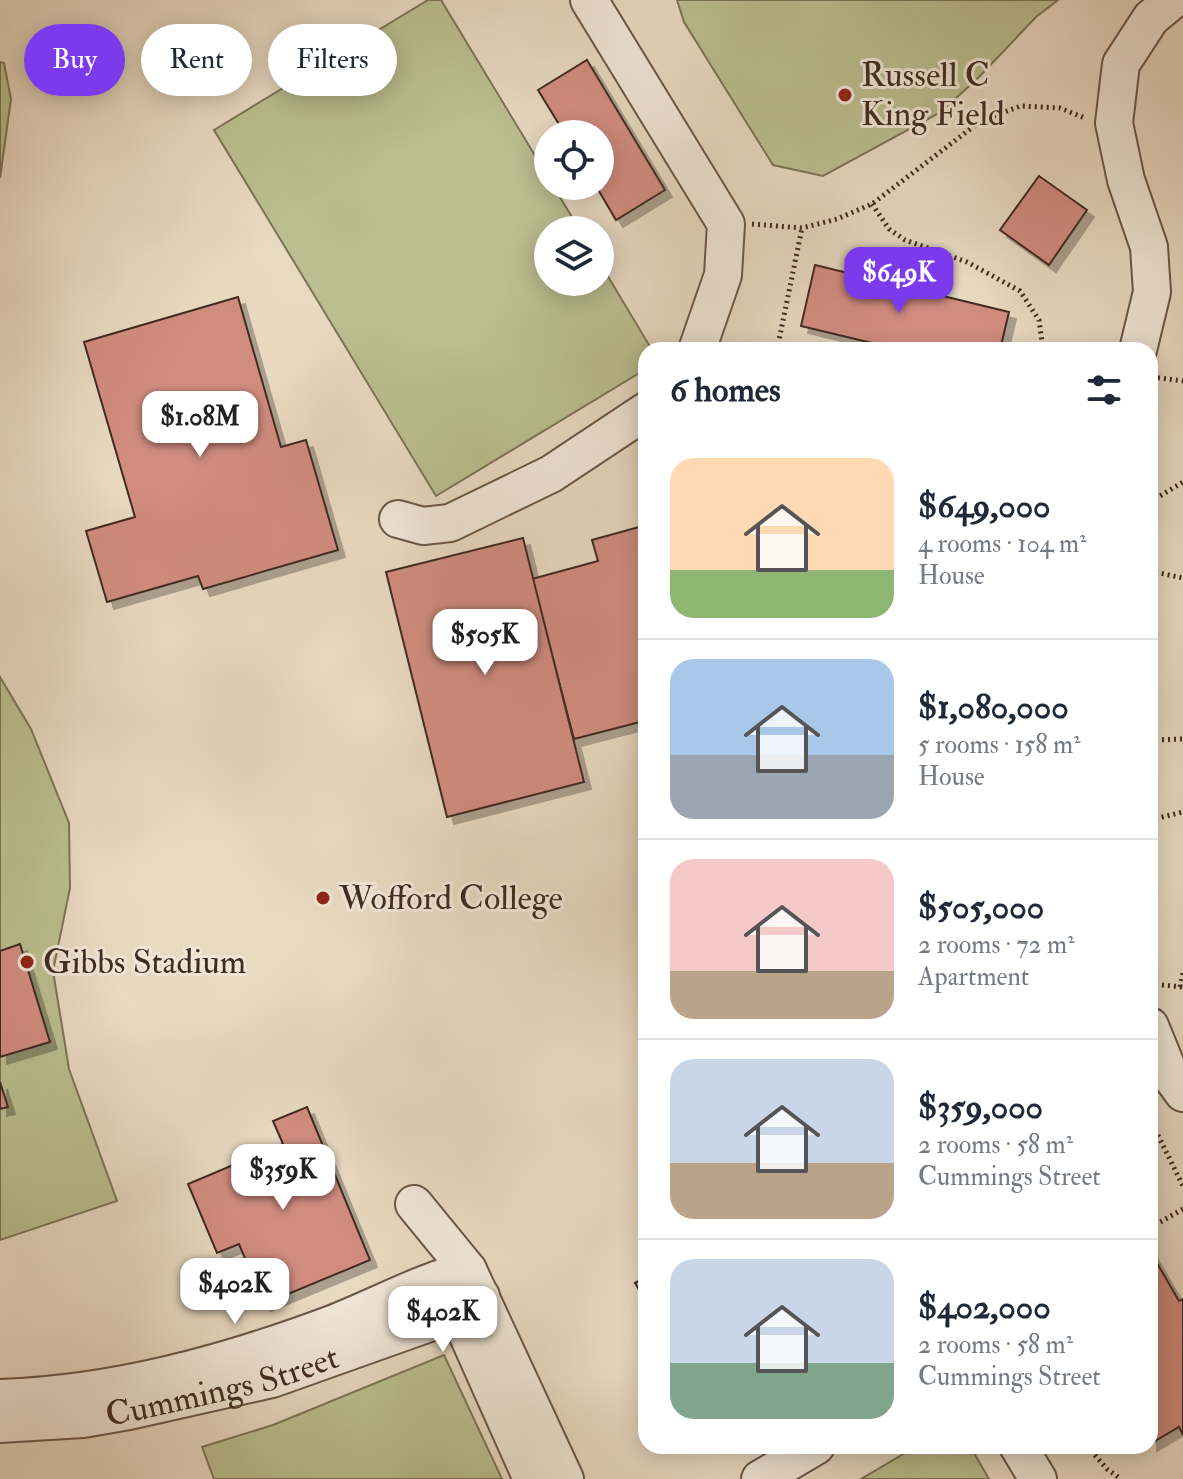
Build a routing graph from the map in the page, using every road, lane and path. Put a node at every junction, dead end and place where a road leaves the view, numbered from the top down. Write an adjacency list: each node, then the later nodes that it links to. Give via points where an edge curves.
1 (589, 0): 5 (street)
2 (1173, 0): 10 (street, via 1151,18 1121,64 1114,123 1149,247 1152,292)
3 (1090, 120): 4 (path, via 1060,108 1021,106 982,120)
4 (872, 204): 6 (path); 9 (path, via 889,229 905,240 967,262 1020,291 1039,320)
5 (726, 224): 6 (path); 7 (street, via 723,275)
6 (802, 228): 8 (path)
7 (700, 342)
8 (779, 342)
9 (1042, 342)
10 (1140, 342)
11 (1158, 378): 12 (path)
12 (1183, 381)
13 (638, 416): 16 (street, via 551,474 450,523 423,526)
14 (1183, 482): 15 (path)
15 (1158, 497)
16 (398, 519)
17 (1158, 573): 18 (path)
18 (1183, 578)
19 (1183, 739): 20 (path)
20 (1158, 740)
21 (1183, 812): 22 (path)
22 (1158, 818)
23 (1183, 973): 25 (path)
24 (1158, 985): 25 (path)
25 (1182, 987)
26 (1158, 1046): 27 (street)
27 (1183, 1093)
28 (1158, 1135): 29 (path)
29 (1183, 1186)
30 (1183, 1209): 31 (path)
31 (1158, 1223)
32 (462, 1288): 33 (street, Cummings Street, via 334,1323 236,1357); 39 (street); 40 (street)
33 (172, 1388): 34 (street, Cummings Street); 35 (street, Cummings Street, via 83,1419)
34 (0, 1398)
35 (0, 1424)
36 (802, 1454): 41 (street)
37 (1023, 1454): 42 (street)
38 (1094, 1454): 43 (path)
39 (532, 1479)
40 (565, 1479)
41 (760, 1479)
42 (1038, 1479)
43 (1121, 1479)

